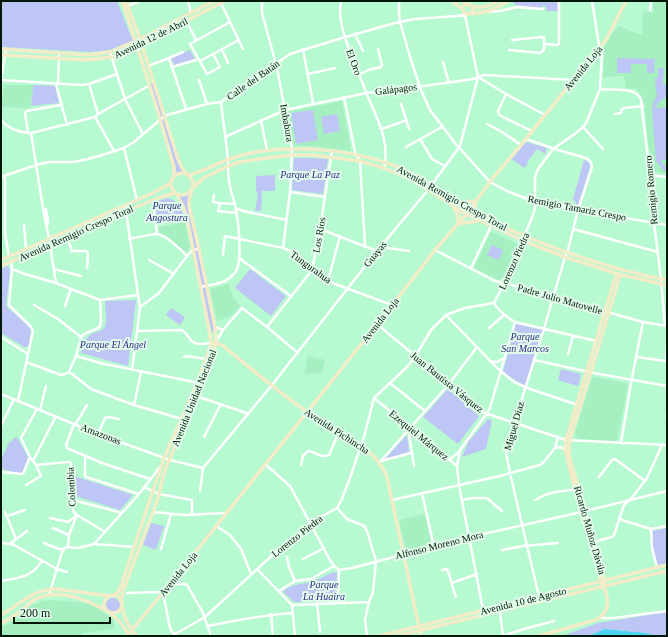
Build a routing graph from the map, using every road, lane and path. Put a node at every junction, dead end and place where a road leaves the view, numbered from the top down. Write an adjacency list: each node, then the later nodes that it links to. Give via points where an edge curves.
1 (122, 1): 19 (main road)
2 (126, 1): 19 (main road)
3 (140, 1): 19 (street)
4 (188, 1): 22 (street)
5 (214, 1): 22 (main road, Avenida 12 de Abril)
6 (262, 1): 59 (street, Imbabura, via 262,13)
7 (341, 1): 30 (street, El Oro, via 340,18)
8 (399, 1): 28 (street)
9 (452, 1): 23 (main road)
10 (463, 1): 18 (main road)
11 (499, 1): 18 (main road, via 486,7)
12 (508, 1): 24 (main road)
13 (559, 1): 36 (street, via 559,43)
14 (592, 1): 38 (street, Lorenzo Piedra)
15 (626, 1): 38 (main road, Avenida Loja)
16 (651, 1): 21 (street)
17 (222, 2): 26 (main road, Avenida 12 de Abril); 27 (street)
18 (470, 5): 23 (main road, via 465,5); 23 (main road, via 473,10)
19 (126, 6): 31 (main road)
20 (544, 9): 24 (street, via 517,7)
21 (650, 10)
22 (191, 13): 25 (main road, Avenida 12 de Abril)
23 (466, 13): 24 (main road); 28 (street, Calle del Batán); 66 (street, Guayas)
24 (483, 13)
25 (184, 16): 26 (street); 31 (main road, Avenida 12 de Abril)
26 (186, 21): 32 (street); 35 (main road, Avenida 12 de Abril)
27 (230, 22): 32 (street); 33 (street)
28 (400, 22): 29 (street, Calle del Batán); 74 (street)
29 (356, 34): 30 (street, Calle del Batán); 46 (street)
30 (345, 37): 42 (street, Calle del Batán); 65 (street, El Oro)
31 (138, 40): 35 (main road); 37 (main road); 47 (main road, Avenida 12 de Abril)
32 (196, 40): 56 (street, via 190,44)
33 (239, 40): 41 (street); 44 (street)
34 (512, 40): 36 (street, via 542,37)
35 (141, 44): 37 (main road, Avenida 12 de Abril); 60 (main road)
36 (544, 44): 45 (street, via 540,53)
37 (137, 46): 53 (main road, Avenida 12 de Abril); 73 (main road)
38 (600, 47): 69 (main road, Avenida Loja); 75 (street, Lorenzo Piedra)
39 (1, 49): 40 (main road, Avenida 12 de Abril)
40 (6, 49): 49 (main road, Avenida 12 de Abril); 50 (street)
41 (243, 49)
42 (303, 49): 59 (street, Calle del Batán); 64 (street)
43 (378, 49): 65 (street, via 381,67)
44 (222, 50): 51 (street); 58 (street)
45 (509, 50)
46 (363, 51)
47 (110, 52): 49 (main road, Avenida 12 de Abril, via 88,55); 53 (street)
48 (183, 52): 54 (street)
49 (59, 53): 52 (street)
50 (3, 54): 52 (main road, Avenida 12 de Abril); 67 (street)
51 (213, 54): 56 (street); 56 (street, via 220,68 209,74)
52 (59, 58): 53 (main road, Avenida 12 de Abril); 71 (street)
53 (112, 58): 63 (street)
54 (168, 58): 60 (street); 61 (street)
55 (196, 60): 61 (street)
56 (200, 61)
57 (443, 62): 70 (street)
58 (228, 63)
59 (276, 64): 80 (street, Calle del Batán); 87 (street, Imbabura)
60 (148, 66): 73 (main road)
61 (172, 67): 86 (street)
62 (336, 68): 64 (street)
63 (117, 74): 72 (street); 79 (street)
64 (308, 74): 81 (street)
65 (359, 75): 76 (street, El Oro)
66 (478, 77): 69 (street, Galápagos, via 484,74); 70 (street, Galápagos); 77 (street); 112 (street, Guayas)
67 (1, 80): 71 (street)
68 (199, 80): 82 (street)
69 (573, 80): 90 (main road, Avenida Loja)
70 (450, 82): 74 (street, Galápagos)
71 (57, 84): 72 (street); 84 (street)
72 (89, 84): 88 (street)
73 (151, 84): 79 (street); 92 (main road)
74 (420, 87): 76 (street, Galápagos); 100 (street, via 430,110)
75 (600, 89): 85 (street, via 635,92 640,96); 99 (street, Lorenzo Piedra)
76 (367, 93): 78 (street, Galápagos); 102 (street, El Oro)
77 (506, 94): 90 (street); 103 (street, via 498,111 499,115)
78 (344, 97): 81 (street, Galápagos); 120 (street)
79 (125, 99): 88 (street); 105 (street)
80 (221, 102): 82 (street, Calle del Batán); 106 (street)
81 (313, 103): 87 (street, Galápagos)
82 (207, 104): 86 (street, Calle del Batán)
83 (402, 104): 95 (street)
84 (61, 105): 98 (street); 104 (street, via 27,110 25,113)
85 (643, 106): 89 (street, via 624,108); 132 (street, Remigio Romero)
86 (186, 109): 92 (street, Calle del Batán)
87 (285, 110): 94 (street, Galápagos); 113 (street, Imbabura)
88 (98, 114): 91 (street)
89 (615, 114)
90 (545, 115): 103 (main road, Avenida Loja)
91 (95, 117): 98 (street); 117 (street)
92 (162, 118): 105 (street, Calle del Batán); 131 (main road, via 180,165); 135 (main road, via 174,167)
93 (1, 120): 96 (street)
94 (261, 120): 106 (street, Galápagos); 116 (street)
95 (407, 120): 101 (street); 102 (street)
96 (2, 124): 104 (street, via 17,131)
97 (487, 124): 109 (street)
98 (67, 125): 104 (street)
99 (583, 126): 114 (street, Lorenzo Piedra); 115 (street)
100 (442, 127): 107 (street); 112 (street)
101 (409, 129)
102 (382, 130): 125 (street, El Oro, via 386,149)
103 (532, 130): 108 (main road, Avenida Loja)
104 (30, 133): 126 (street)
105 (143, 134): 111 (street, Calle del Batán)
106 (225, 136): 122 (street)
107 (420, 139): 110 (street); 128 (street, via 432,159)
108 (526, 139): 109 (main road, Avenida Loja); 114 (street)
109 (521, 145): 136 (main road, Avenida Loja)
110 (406, 147)
111 (124, 148): 117 (street, Calle del Batán); 144 (street)
112 (459, 148): 128 (street, Guayas); 136 (street)
113 (292, 149): 116 (main road, Avenida Remigio Crespo Toral); 118 (main road, Avenida Remigio Crespo Toral); 119 (street, Imbabura)
114 (554, 149): 149 (street, Lorenzo Piedra, via 536,174); 155 (street, via 586,158 591,162 592,167)
115 (603, 149)
116 (267, 150): 122 (main road, Avenida Remigio Crespo Toral)
117 (114, 151): 124 (street, Calle del Batán)
118 (332, 151): 120 (main road, Avenida Remigio Crespo Toral); 121 (street, Los Ríos)
119 (292, 155): 121 (main road, Avenida Remigio Crespo Toral); 127 (main road, Avenida Remigio Crespo Toral); 140 (street, Imbabura)
120 (355, 155): 123 (street); 125 (main road, Avenida Remigio Crespo Toral)
121 (331, 157): 123 (main road, Avenida Remigio Crespo Toral); 143 (street, Los Ríos)
122 (228, 160): 127 (street); 131 (main road, Avenida Remigio Crespo Toral, via 205,170)
123 (360, 161): 130 (main road, Avenida Remigio Crespo Toral); 181 (street)
124 (73, 162): 126 (street, Calle del Batán); 129 (street)
125 (385, 162): 130 (street, El Oro); 137 (main road, Avenida Remigio Crespo Toral)
126 (36, 165): 133 (street, Calle del Batán); 165 (street)
127 (228, 166): 138 (main road, Avenida Remigio Crespo Toral, via 206,178); 151 (street)
128 (446, 166): 137 (street, Guayas)
129 (73, 167)
130 (384, 168): 139 (main road, Avenida Remigio Crespo Toral)
131 (187, 174): 135 (main road, via 180,174); 138 (main road, via 193,180)
132 (650, 175): 134 (street); 162 (street, Remigio Romero)
133 (2, 177): 170 (street, via 5,181)
134 (667, 177)
135 (172, 180): 141 (main road, via 172,188); 144 (main road, Avenida Remigio Crespo Toral, via 159,190)
136 (490, 182): 146 (main road, Avenida Loja); 149 (street, Remigio Tamariz Crespo)
137 (431, 185): 139 (street, Guayas); 148 (main road, Avenida Remigio Crespo Toral)
138 (193, 189): 141 (main road, via 185,195); 185 (main road, Avenida Unidad Nacional, via 189,206)
139 (428, 190): 152 (main road, Avenida Remigio Crespo Toral); 182 (street, Guayas)
140 (290, 192): 143 (street); 160 (street, Imbabura)
141 (176, 193): 145 (main road, Avenida Remigio Crespo Toral); 186 (main road, Avenida Unidad Nacional, via 185,211)
142 (214, 195): 147 (street, via 213,202)
143 (325, 197): 168 (street, Los Ríos)
144 (137, 200): 150 (main road, Avenida Remigio Crespo Toral)
145 (153, 200): 156 (main road, Avenida Remigio Crespo Toral); 172 (street)
146 (476, 201): 148 (main road); 154 (main road, Avenida Loja); 159 (main road, via 475,209)
147 (220, 202): 151 (street); 157 (street, via 218,211)
148 (457, 202): 154 (main road, Avenida Remigio Crespo Toral)
149 (536, 202): 155 (street, Remigio Tamariz Crespo); 175 (street, Lorenzo Piedra)
150 (124, 205): 156 (street); 176 (main road, Avenida Remigio Crespo Toral)
151 (235, 206): 157 (street); 160 (street, via 249,212)
152 (452, 206): 158 (main road, Avenida Remigio Crespo Toral); 163 (main road, via 458,215)
153 (46, 209): 165 (street)
154 (469, 210): 158 (main road, Avenida Loja); 159 (main road, Avenida Remigio Crespo Toral)
155 (578, 210): 162 (street, Remigio Tamariz Crespo); 169 (street, Miguel Diaz)
156 (126, 211): 174 (main road, Avenida Remigio Crespo Toral); 177 (street)
157 (236, 213): 178 (street)
158 (466, 214): 161 (main road, Avenida Remigio Crespo Toral); 163 (main road, Avenida Loja)
159 (481, 216): 175 (main road, Avenida Remigio Crespo Toral)
160 (287, 220): 183 (street, Imbabura)
161 (479, 221): 163 (main road); 167 (main road, Avenida Remigio Crespo Toral)
162 (654, 223): 166 (street, Remigio Tamariz Crespo); 190 (street, Remigio Romero)
163 (457, 224): 187 (main road, Avenida Loja)
164 (24, 225): 184 (street)
165 (46, 225): 176 (street)
166 (667, 225)
167 (491, 226): 179 (main road, Avenida Remigio Crespo Toral); 202 (street)
168 (320, 229): 173 (street); 206 (street, Los Ríos)
169 (573, 229): 190 (street); 191 (street, Miguel Diaz)
170 (5, 232): 171 (street); 194 (street)
171 (1, 233)
172 (157, 234): 177 (street); 193 (street, via 172,242)
173 (340, 236): 181 (street); 212 (street)
174 (66, 237): 180 (main road, Avenida Remigio Crespo Toral); 201 (street, via 72,251 88,253)
175 (525, 237): 179 (street, Lorenzo Piedra); 191 (main road, Avenida Remigio Crespo Toral)
176 (49, 239): 184 (main road, Avenida Remigio Crespo Toral)
177 (129, 239): 221 (street)
178 (239, 239): 183 (street, Tungurahua); 192 (street, Tungurahua, via 225,236); 195 (street)
179 (523, 241): 196 (main road, Avenida Remigio Crespo Toral); 214 (street, Lorenzo Piedra)
180 (50, 244): 199 (main road, Avenida Remigio Crespo Toral); 204 (street)
181 (365, 246): 188 (street)
182 (381, 247): 188 (street, Guayas); 189 (street)
183 (283, 248): 206 (street, Tungurahua)
184 (26, 249): 194 (main road, Avenida Remigio Crespo Toral)
185 (199, 249): 186 (street); 217 (main road, Avenida Unidad Nacional)
186 (193, 250): 193 (street); 218 (main road, Avenida Unidad Nacional)
187 (435, 250): 202 (street, Padre Julio Matovelle); 227 (main road, Avenida Loja)
188 (377, 251): 220 (street, Guayas)
189 (409, 251)
190 (658, 252): 210 (street, Remigio Romero)
191 (566, 253): 196 (street, Miguel Diaz); 205 (main road, Avenida Remigio Crespo Toral)
192 (223, 255)
193 (187, 256): 207 (street)
194 (9, 257): 197 (main road, Avenida Remigio Crespo Toral)
195 (240, 258): 217 (street, via 236,271 229,279); 222 (street)
196 (565, 258): 208 (main road, Avenida Remigio Crespo Toral); 223 (street, Miguel Diaz)
197 (1, 260)
198 (149, 260): 207 (street)
199 (11, 262): 200 (main road, Avenida Remigio Crespo Toral); 203 (street)
200 (1, 266)
201 (87, 268)
202 (471, 268): 214 (street, Padre Julio Matovelle, via 494,281)
203 (12, 269): 213 (street); 253 (street, via 9,305 33,331)
204 (54, 269): 209 (street); 213 (street)
205 (620, 269): 208 (main road, Ricardo Muñoz Dávila); 210 (main road, Avenida Remigio Crespo Toral)
206 (312, 270): 212 (street, Tungurahua); 222 (street, Los Ríos)
207 (174, 274): 229 (street, via 159,293)
208 (618, 274): 215 (main road, Avenida Remigio Crespo Toral); 230 (main road, Ricardo Muñoz Dávila); 231 (main road, Ricardo Muñoz Dávila, via 619,279)
209 (81, 276)
210 (661, 279): 211 (main road, Avenida Remigio Crespo Toral); 215 (street, Remigio Romero)
211 (667, 280)
212 (328, 281): 220 (street, Tungurahua)
213 (56, 283): 219 (street)
214 (505, 283): 223 (street, Padre Julio Matovelle); 225 (street, Lorenzo Piedra)
215 (662, 284): 216 (main road, Avenida Remigio Crespo Toral); 237 (street, Remigio Romero)
216 (667, 285)
217 (206, 286): 218 (street); 238 (main road, Avenida Unidad Nacional)
218 (201, 287): 248 (main road, Avenida Unidad Nacional)
219 (71, 289): 224 (street); 228 (street)
220 (348, 289): 227 (street, Tungurahua); 252 (street, Guayas)
221 (138, 295): 224 (street); 229 (street)
222 (291, 296): 239 (street, Los Ríos)
223 (553, 297): 230 (street, Padre Julio Matovelle); 241 (street, Miguel Diaz)
224 (100, 300): 246 (street, via 100,326)
225 (494, 303): 232 (street, via 465,308); 233 (street)
226 (34, 305): 246 (street)
227 (392, 305): 236 (main road, Avenida Loja)
228 (65, 306)
229 (140, 308): 243 (street)
230 (605, 312): 231 (street, Padre Julio Matovelle); 247 (main road, Ricardo Muñoz Dávila)
231 (609, 313): 235 (street, Padre Julio Matovelle); 247 (main road, Ricardo Muñoz Dávila)
232 (446, 315): 251 (street); 256 (street, via 431,330)
233 (504, 315): 234 (street); 240 (street)
234 (515, 322): 241 (street); 259 (street)
235 (643, 322): 237 (street, Padre Julio Matovelle); 258 (street)
236 (377, 324): 256 (street, Juan Bautista Vásquez); 288 (main road, Avenida Loja)
237 (666, 326)
238 (215, 327): 242 (street); 249 (main road, Avenida Unidad Nacional)
239 (267, 327): 242 (street, via 242,308); 252 (street)
240 (489, 328)
241 (544, 328): 244 (street); 262 (street, Miguel Diaz)
242 (223, 330): 249 (street)
243 (137, 331): 248 (street, via 182,330 195,343); 264 (street)
244 (573, 336): 247 (street); 254 (street)
245 (1, 337): 253 (street)
246 (81, 337): 255 (street)
247 (598, 342): 268 (main road, Ricardo Muñoz Dávila)
248 (210, 343): 249 (main road); 260 (main road, Avenida Unidad Nacional)
249 (216, 343): 270 (main road, Avenida Unidad Nacional); 273 (main road, Avenida Pichincha)
250 (667, 343): 258 (street, via 665,361)
251 (476, 347): 261 (street); 272 (street)
252 (297, 352): 273 (street, Guayas)
253 (28, 354): 263 (street)
254 (568, 354)
255 (76, 356): 264 (street); 265 (street)
256 (416, 356): 271 (street); 272 (street, Juan Bautista Vásquez)
257 (184, 357): 260 (street)
258 (636, 357): 269 (street)
259 (505, 358): 261 (street, via 499,362); 267 (street)
260 (206, 360): 270 (main road, Avenida Unidad Nacional)
261 (489, 360): 267 (street)
262 (534, 360): 268 (street); 276 (street, Miguel Diaz)
263 (26, 362): 265 (street, via 61,374); 281 (street)
264 (132, 370): 266 (street)
265 (69, 372): 284 (street, via 91,389)
266 (141, 372): 270 (street); 284 (street)
267 (500, 372): 276 (street); 289 (street)
268 (589, 372): 269 (street); 285 (main road, Ricardo Muñoz Dávila)
269 (631, 380): 275 (street); 304 (street)
270 (199, 383): 278 (main road, Avenida Unidad Nacional); 293 (main road, Avenida Unidad Nacional)
271 (390, 383): 279 (street); 287 (street)
272 (449, 384): 287 (street); 289 (street, Juan Bautista Vásquez, via 482,412)
273 (272, 385): 288 (main road, Avenida Pichincha); 290 (street, Guayas)
274 (46, 386): 286 (street)
275 (667, 386)
276 (525, 388): 285 (street); 295 (street, Miguel Diaz)
277 (1, 394): 280 (street, Amazonas)
278 (196, 396): 282 (street); 294 (main road, Avenida Unidad Nacional)
279 (374, 398): 298 (street, Ezequiel Márquez); 305 (street)
280 (14, 399): 281 (street, Amazonas); 297 (street)
281 (18, 401): 286 (street, Amazonas)
282 (221, 404): 290 (street); 301 (street)
283 (87, 405): 296 (street)
284 (134, 405): 293 (street)
285 (579, 405): 303 (main road, Ricardo Muñoz Dávila)
286 (39, 409): 291 (street, Amazonas); 313 (street, via 21,438)
287 (425, 411): 298 (street)
288 (306, 412): 299 (main road, Avenida Pichincha); 319 (main road, Avenida Loja)
289 (487, 413): 295 (street, Juan Bautista Vásquez); 310 (street)
290 (249, 414): 325 (street, Guayas)
291 (56, 416): 296 (street, Amazonas); 317 (street)
292 (119, 419): 300 (street, via 105,418)
293 (181, 419): 294 (street); 314 (main road, Avenida Unidad Nacional)
294 (186, 421): 315 (main road, Avenida Unidad Nacional)
295 (514, 423): 302 (street, Juan Bautista Vásquez); 327 (street, Miguel Diaz, via 506,453)
296 (75, 424): 300 (street, Amazonas); 312 (street, via 66,447)
297 (1, 426)
298 (410, 428): 311 (street); 316 (street, Ezequiel Márquez); 318 (street)
299 (339, 432): 305 (main road, Avenida Pichincha); 322 (street, via 329,455 326,457 308,451 303,456)
300 (98, 434): 314 (street, Amazonas)
301 (204, 437)
302 (558, 437): 303 (street, Juan Bautista Vásquez); 308 (street)
303 (568, 440): 304 (street, Juan Bautista Vásquez); 309 (main road, Ricardo Muñoz Dávila); 334 (main road, Ricardo Muñoz Dávila)
304 (621, 443): 306 (street, Juan Bautista Vásquez)
305 (361, 445): 318 (main road, Avenida Pichincha); 346 (street)
306 (662, 445): 307 (street, Juan Bautista Vásquez); 330 (street)
307 (667, 445)
308 (555, 448): 309 (street); 327 (street, via 540,465)
309 (565, 449): 334 (main road, Ricardo Muñoz Dávila)
310 (460, 450): 316 (street); 324 (street)
311 (411, 453): 318 (street); 323 (street)
312 (85, 456): 329 (street); 339 (street, via 86,477)
313 (30, 457): 317 (street); 326 (street, via 23,474)
314 (164, 458): 315 (street, Amazonas); 321 (main road, Avenida Unidad Nacional)
315 (170, 460): 325 (street, Amazonas); 340 (main road, Avenida Unidad Nacional)
316 (449, 460): 324 (street, Ezequiel Márquez)
317 (33, 461): 320 (street)
318 (381, 462): 343 (main road, Avenida Pichincha)
319 (265, 464): 353 (main road, Avenida Loja); 360 (street, via 290,486)
320 (36, 465): 331 (street, via 41,476); 342 (street, Colombia, via 70,462)
321 (162, 465): 329 (street); 337 (main road, Avenida Unidad Nacional)
322 (301, 465)
323 (414, 466)
324 (457, 466): 332 (street, Ezequiel Márquez)
325 (203, 468): 336 (street)
326 (1, 472)
327 (510, 473): 332 (street); 362 (street, Miguel Diaz)
328 (599, 477): 330 (street, via 615,459)
329 (150, 479): 333 (street)
330 (645, 481): 341 (street)
331 (26, 485)
332 (459, 485): 338 (street); 344 (street, Ezequiel Márquez)
333 (144, 487): 337 (street); 339 (street)
334 (577, 489): 345 (street, via 555,492); 351 (main road, Ricardo Muñoz Dávila)
335 (667, 490): 341 (street, Alfonso Moreno Mora)
336 (200, 491)
337 (152, 492): 340 (street); 379 (main road, Avenida Unidad Nacional)
338 (422, 493): 343 (street); 380 (street)
339 (139, 494): 352 (street)
340 (159, 494): 350 (main road, Avenida Unidad Nacional); 356 (street, via 192,500)
341 (631, 499): 351 (street, Alfonso Moreno Mora); 359 (street, via 624,504)
342 (73, 500): 352 (street); 355 (street, Colombia, via 73,511)
343 (392, 500): 385 (main road, Avenida Pichincha)
344 (462, 500): 348 (street, via 488,498); 369 (street, Ezequiel Márquez)
345 (535, 500)
346 (337, 508): 360 (street, Lorenzo Piedra); 389 (street, via 347,519 364,526)
347 (25, 510): 357 (street)
348 (502, 510)
349 (5, 512): 357 (street)
350 (153, 512): 354 (street); 391 (main road, Avenida Unidad Nacional)
351 (583, 512): 362 (street, Alfonso Moreno Mora); 371 (main road, Ricardo Muñoz Dávila); 404 (main road, Ricardo Muñoz Dávila)
352 (122, 513): 367 (street)
353 (226, 513): 356 (street); 361 (main road, Avenida Loja)
354 (170, 514): 356 (street); 383 (street)
355 (77, 515): 358 (street, via 68,522); 367 (street); 368 (street, Colombia)
356 (192, 515)
357 (7, 516): 370 (street)
358 (50, 518)
359 (619, 518): 365 (street); 371 (street, via 612,537)
360 (310, 524): 381 (street); 395 (street, Lorenzo Piedra)
361 (216, 525): 400 (street, via 230,535 241,550); 406 (main road, Avenida Loja)
362 (522, 525): 369 (street, Alfonso Moreno Mora); 377 (street, Miguel Diaz)
363 (667, 526): 365 (street)
364 (53, 528): 368 (street)
365 (651, 529): 393 (street)
366 (28, 531): 370 (street)
367 (105, 532): 376 (street)
368 (69, 535): 378 (street, Colombia)
369 (470, 537): 380 (street, Alfonso Moreno Mora); 401 (street, Ezequiel Márquez)
370 (16, 539): 375 (street)
371 (594, 542): 404 (main road, Ricardo Muñoz Dávila)
372 (1, 543): 375 (street)
373 (44, 543): 382 (street)
374 (558, 543): 377 (street)
375 (10, 544): 388 (street)
376 (94, 544): 378 (street, via 78,548); 379 (street)
377 (527, 545): 384 (street); 415 (street, Miguel Diaz)
378 (68, 547): 382 (street)
379 (135, 547): 391 (main road, Avenida Unidad Nacional)
380 (434, 547): 385 (street, Alfonso Moreno Mora)
381 (324, 548): 387 (street); 392 (street)
382 (64, 549): 394 (street)
383 (161, 549)
384 (502, 550)
385 (404, 554): 389 (street, Alfonso Moreno Mora); 438 (main road, Avenida Pichincha)
386 (287, 557): 403 (street, via 288,567)
387 (303, 559)
388 (42, 560): 394 (street); 402 (street, via 36,569 27,575)
389 (376, 561): 396 (street, Alfonso Moreno Mora); 417 (street)
390 (667, 565): 393 (main road, Avenida 10 de Agosto)
391 (130, 566): 413 (main road, Avenida Unidad Nacional, via 119,592); 418 (main road, Avenida Unidad Nacional)
392 (334, 566): 396 (street); 403 (street, via 311,580)
393 (657, 568): 404 (main road, Avenida 10 de Agosto)
394 (57, 569): 399 (street); 408 (street)
395 (257, 569): 400 (street, Lorenzo Piedra); 409 (street)
396 (339, 570): 420 (street)
397 (442, 570): 405 (street, via 447,568)
398 (667, 571): 407 (main road, Avenida 10 de Agosto)
399 (67, 572)
400 (251, 574): 431 (street, Lorenzo Piedra)
401 (477, 574): 405 (street); 422 (street, Ezequiel Márquez)
402 (1, 581)
403 (295, 581): 409 (street)
404 (603, 581): 407 (main road, Ricardo Muñoz Dávila); 415 (main road, Avenida 10 de Agosto)
405 (452, 583): 414 (street)
406 (170, 584): 410 (main road, Avenida Loja); 431 (street, via 187,585)
407 (604, 586): 416 (main road, Avenida 10 de Agosto); 427 (main road, Ricardo Muñoz Dávila, via 607,602)
408 (50, 589): 412 (street); 413 (main road); 429 (main road, via 28,597)
409 (279, 591): 421 (street)
410 (163, 592): 411 (street); 436 (main road, Avenida Loja); 444 (street, via 170,628)
411 (127, 593)
412 (49, 595): 424 (main road, via 72,596); 435 (main road, via 33,600)
413 (112, 596): 418 (main road, via 119,598); 424 (main road, via 105,603)
414 (456, 597)
415 (539, 597): 416 (street, Miguel Diaz); 422 (main road, Avenida 10 de Agosto)
416 (540, 601): 425 (main road, Avenida 10 de Agosto)
417 (369, 602): 420 (street); 448 (street, via 365,619)
418 (122, 603): 424 (main road, via 117,612); 442 (main road)
419 (317, 603): 420 (street); 421 (street); 441 (street)
420 (338, 603)
421 (292, 605): 426 (street)
422 (484, 610): 430 (street, Ezequiel Márquez); 438 (main road, Avenida 10 de Agosto)
423 (667, 611): 433 (street)
424 (108, 612): 442 (main road)
425 (500, 612): 430 (main road, Avenida 10 de Agosto); 452 (street)
426 (293, 613): 428 (street); 447 (street)
427 (605, 613): 432 (main road); 433 (street)
428 (271, 614): 437 (street); 446 (street)
429 (1, 615)
430 (484, 615): 440 (main road, Avenida 10 de Agosto)
431 (205, 617): 437 (street); 444 (street, Lorenzo Piedra)
432 (601, 618): 433 (street); 439 (main road)
433 (614, 618)
434 (554, 621): 452 (street)
435 (1, 623)
436 (135, 626): 442 (main road, Avenida Loja); 443 (main road)
437 (208, 626): 445 (street)
438 (419, 626): 440 (main road, Avenida Pichincha); 449 (main road, Avenida 10 de Agosto)
439 (560, 630): 453 (main road); 454 (main road)
440 (420, 631): 450 (main road, Avenida 10 de Agosto); 451 (main road, Avenida Pichincha)
441 (320, 632)
442 (129, 634): 443 (main road)
443 (137, 635)
444 (174, 635)
445 (211, 636)
446 (273, 636)
447 (295, 636)
448 (367, 636)
449 (379, 636)
450 (398, 636)
451 (421, 636)
452 (503, 636)
453 (539, 636)
454 (549, 636)

